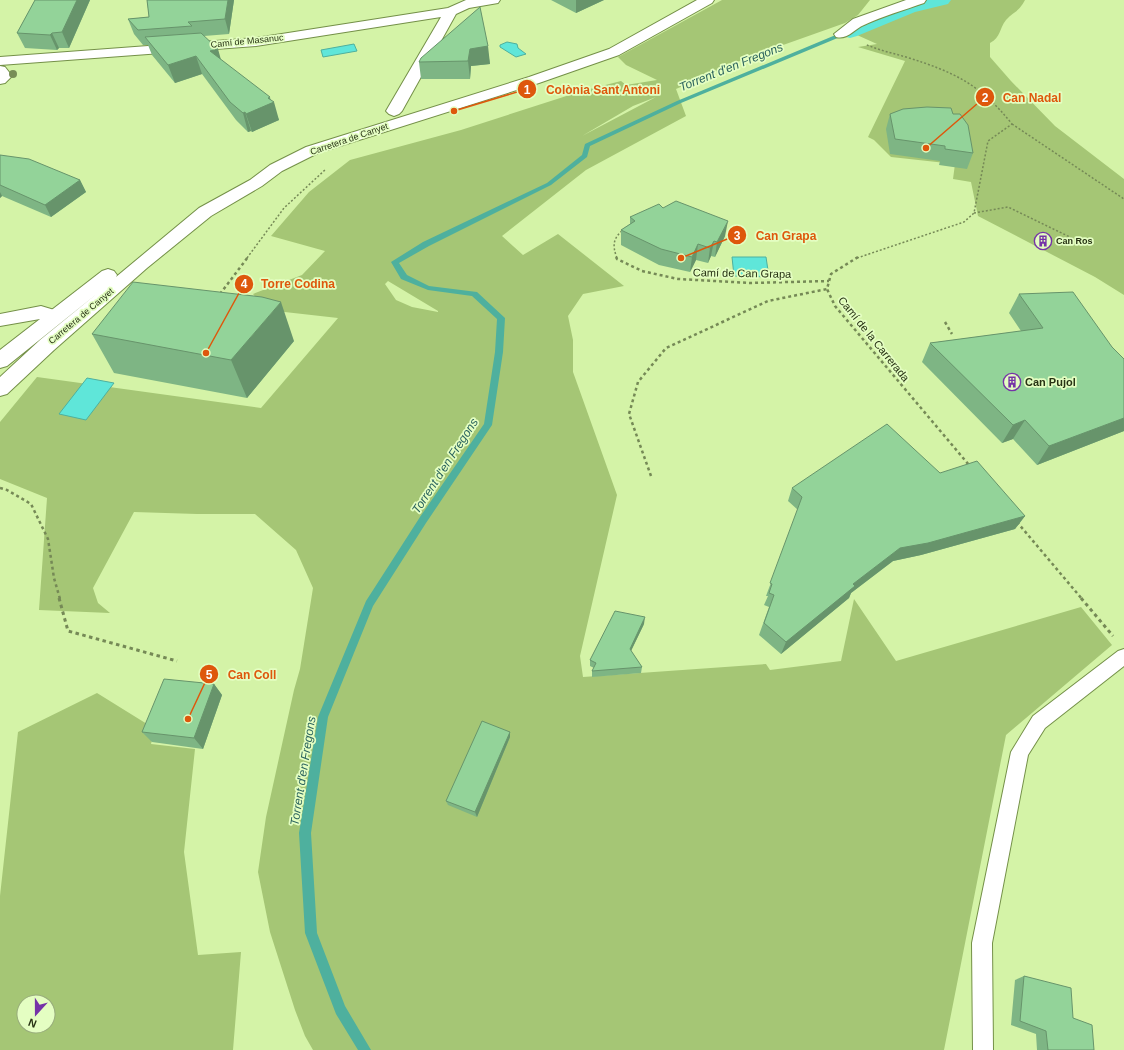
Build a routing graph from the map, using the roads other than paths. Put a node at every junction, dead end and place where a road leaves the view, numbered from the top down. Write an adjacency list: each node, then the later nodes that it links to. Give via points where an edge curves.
1 (493, 0): 6 (street, Camí de Masanuc)
2 (682, 0): 12 (street, Carretera de Canyet, via 607,41 571,56)
3 (707, 0): 13 (street, Carretera de Canyet, via 614,52)
4 (879, 0): 7 (street)
5 (919, 0): 7 (street)
6 (459, 5): 9 (street, Camí de Masanuc, via 256,42); 12 (street)
7 (858, 22): 8 (street)
8 (841, 34)
9 (0, 61)
10 (0, 70): 11 (street, via 5,76)
11 (0, 80)
12 (394, 111): 13 (street, via 392,118 324,141); 15 (street, Carretera de Canyet, via 319,137 238,177 209,196)
13 (312, 150): 14 (street, Carretera de Canyet, via 276,168 256,183 205,212)
14 (141, 264): 15 (street, via 128,269 78,309 67,315); 19 (street, Carretera de Canyet)
15 (54, 317): 16 (street, via 41,312); 17 (street, Carretera de Canyet); 18 (street, via 55,325)
16 (0, 320)
17 (0, 361)
18 (0, 374)
19 (0, 389)
20 (1124, 656): 21 (lane, via 1039,722 1020,752 982,943)
21 (983, 1050)

